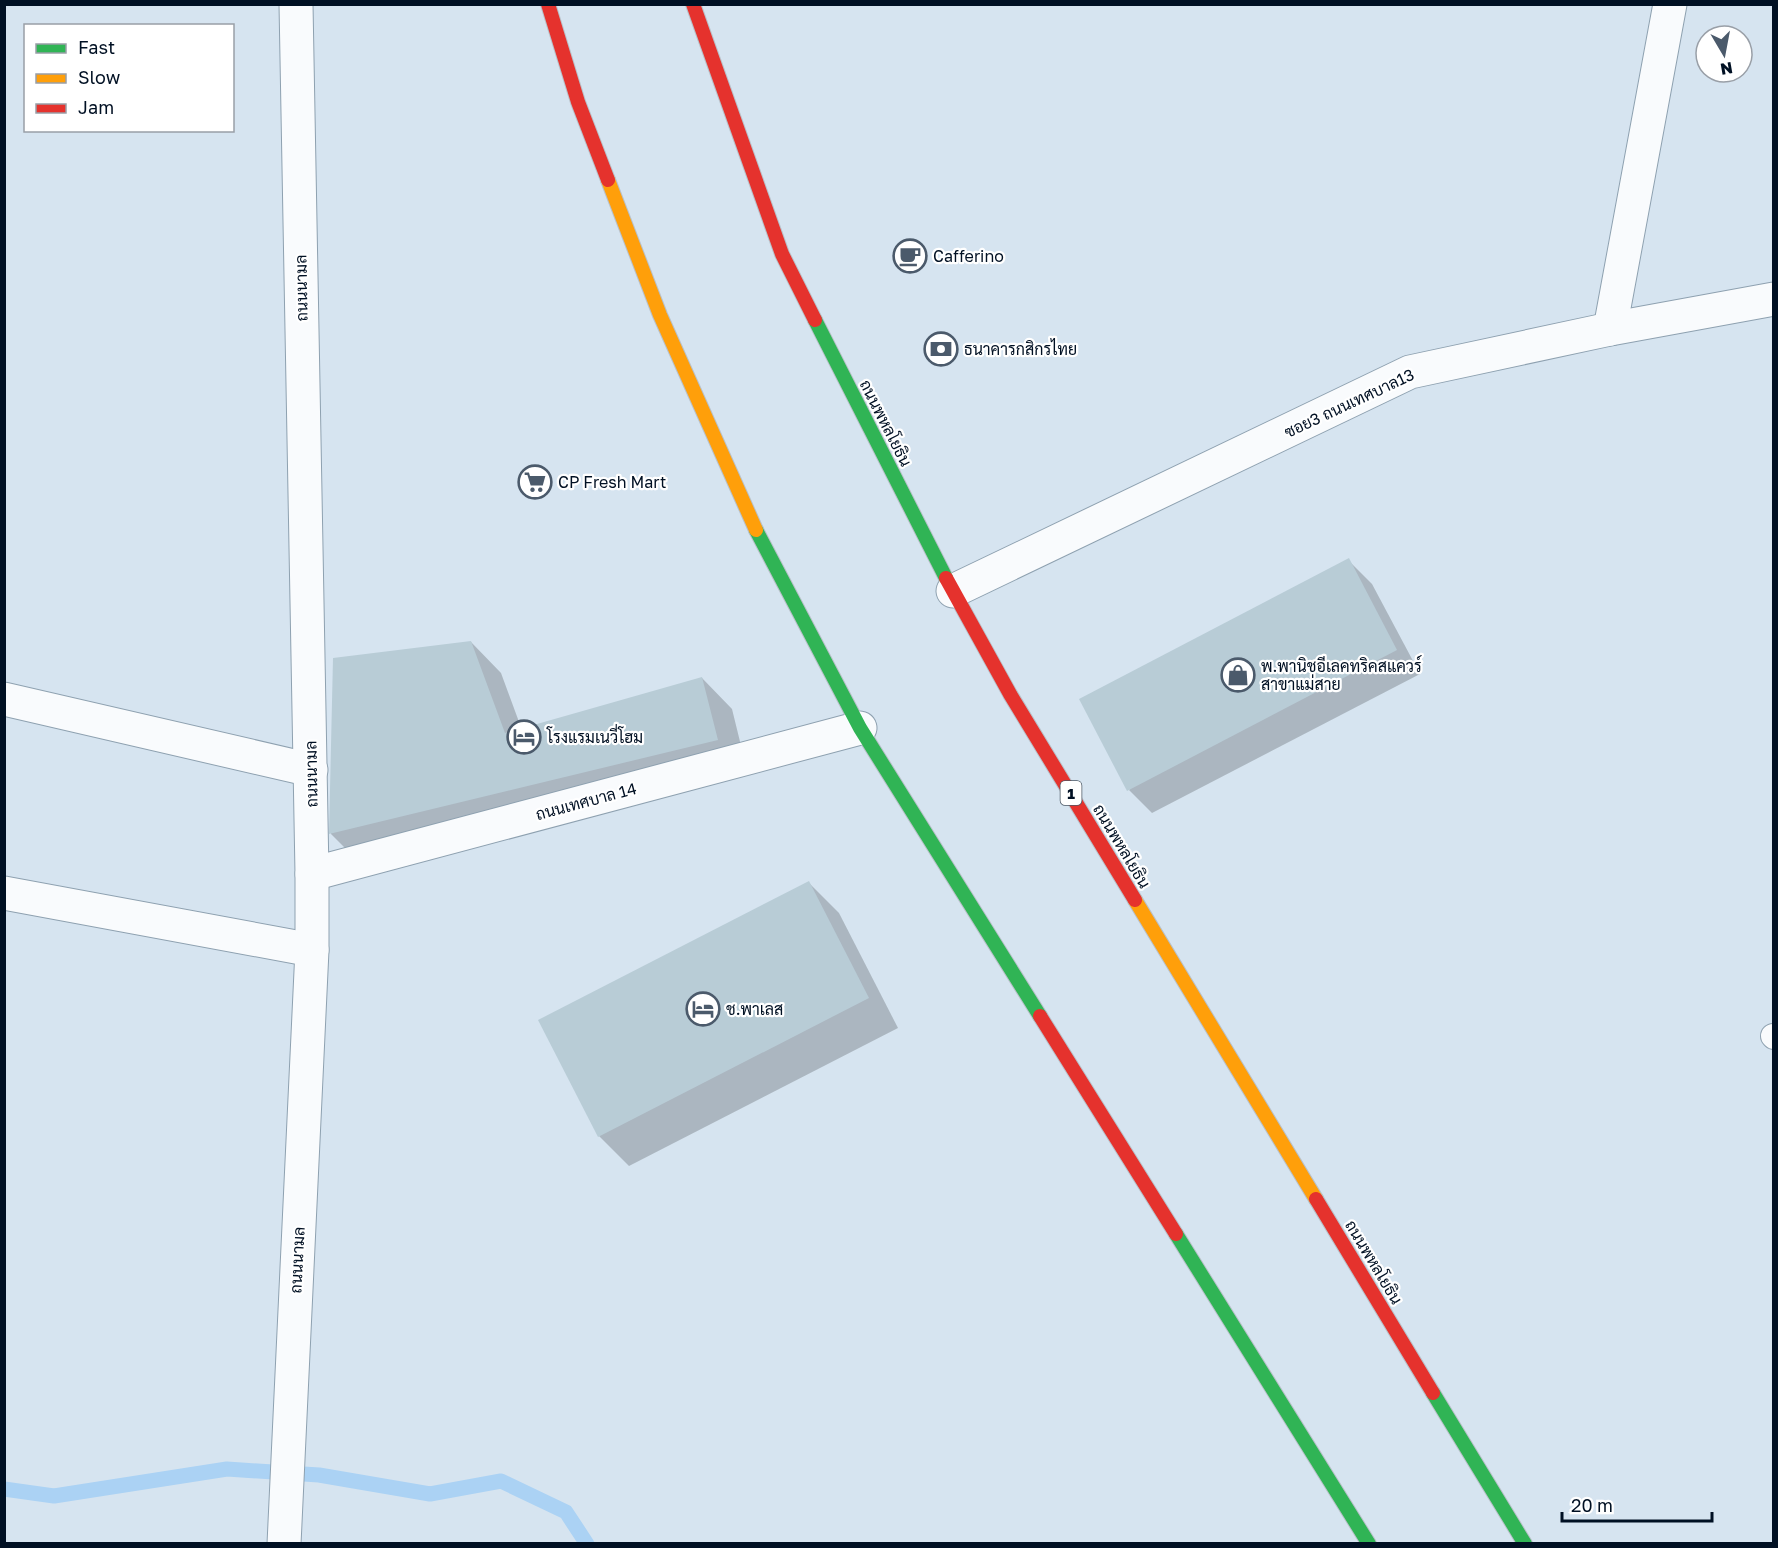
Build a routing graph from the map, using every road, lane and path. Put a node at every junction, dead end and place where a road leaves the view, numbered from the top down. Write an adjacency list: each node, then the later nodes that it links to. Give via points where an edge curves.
1 (296, 4): 10 (street, ถนนนามล)
2 (548, 4): 9 (main road, via 578,102 669,337 741,501)
3 (693, 4): 7 (main road, ถนนพหลโยธิน / 1, via 782,254)
4 (1670, 4): 6 (street)
5 (1773, 299): 6 (street, ซอย3 ถนนเทศบาล13)
6 (1610, 329): 7 (street, ซอย3 ถนนเทศบาล13, via 1410,372)
7 (953, 591): 16 (main road, ถนนพหลโยธิน / 1, via 1010,694)
8 (4, 699): 10 (street)
9 (860, 728): 11 (street, ถนนเทศบาล 14); 15 (main road)
10 (311, 770): 11 (street, ถนนนามล)
11 (312, 874): 13 (street, ถนนนามล)
12 (4, 893): 13 (street)
13 (312, 950): 14 (street, ถนนนามล)
14 (284, 1544)
15 (1369, 1544)
16 (1525, 1544)

